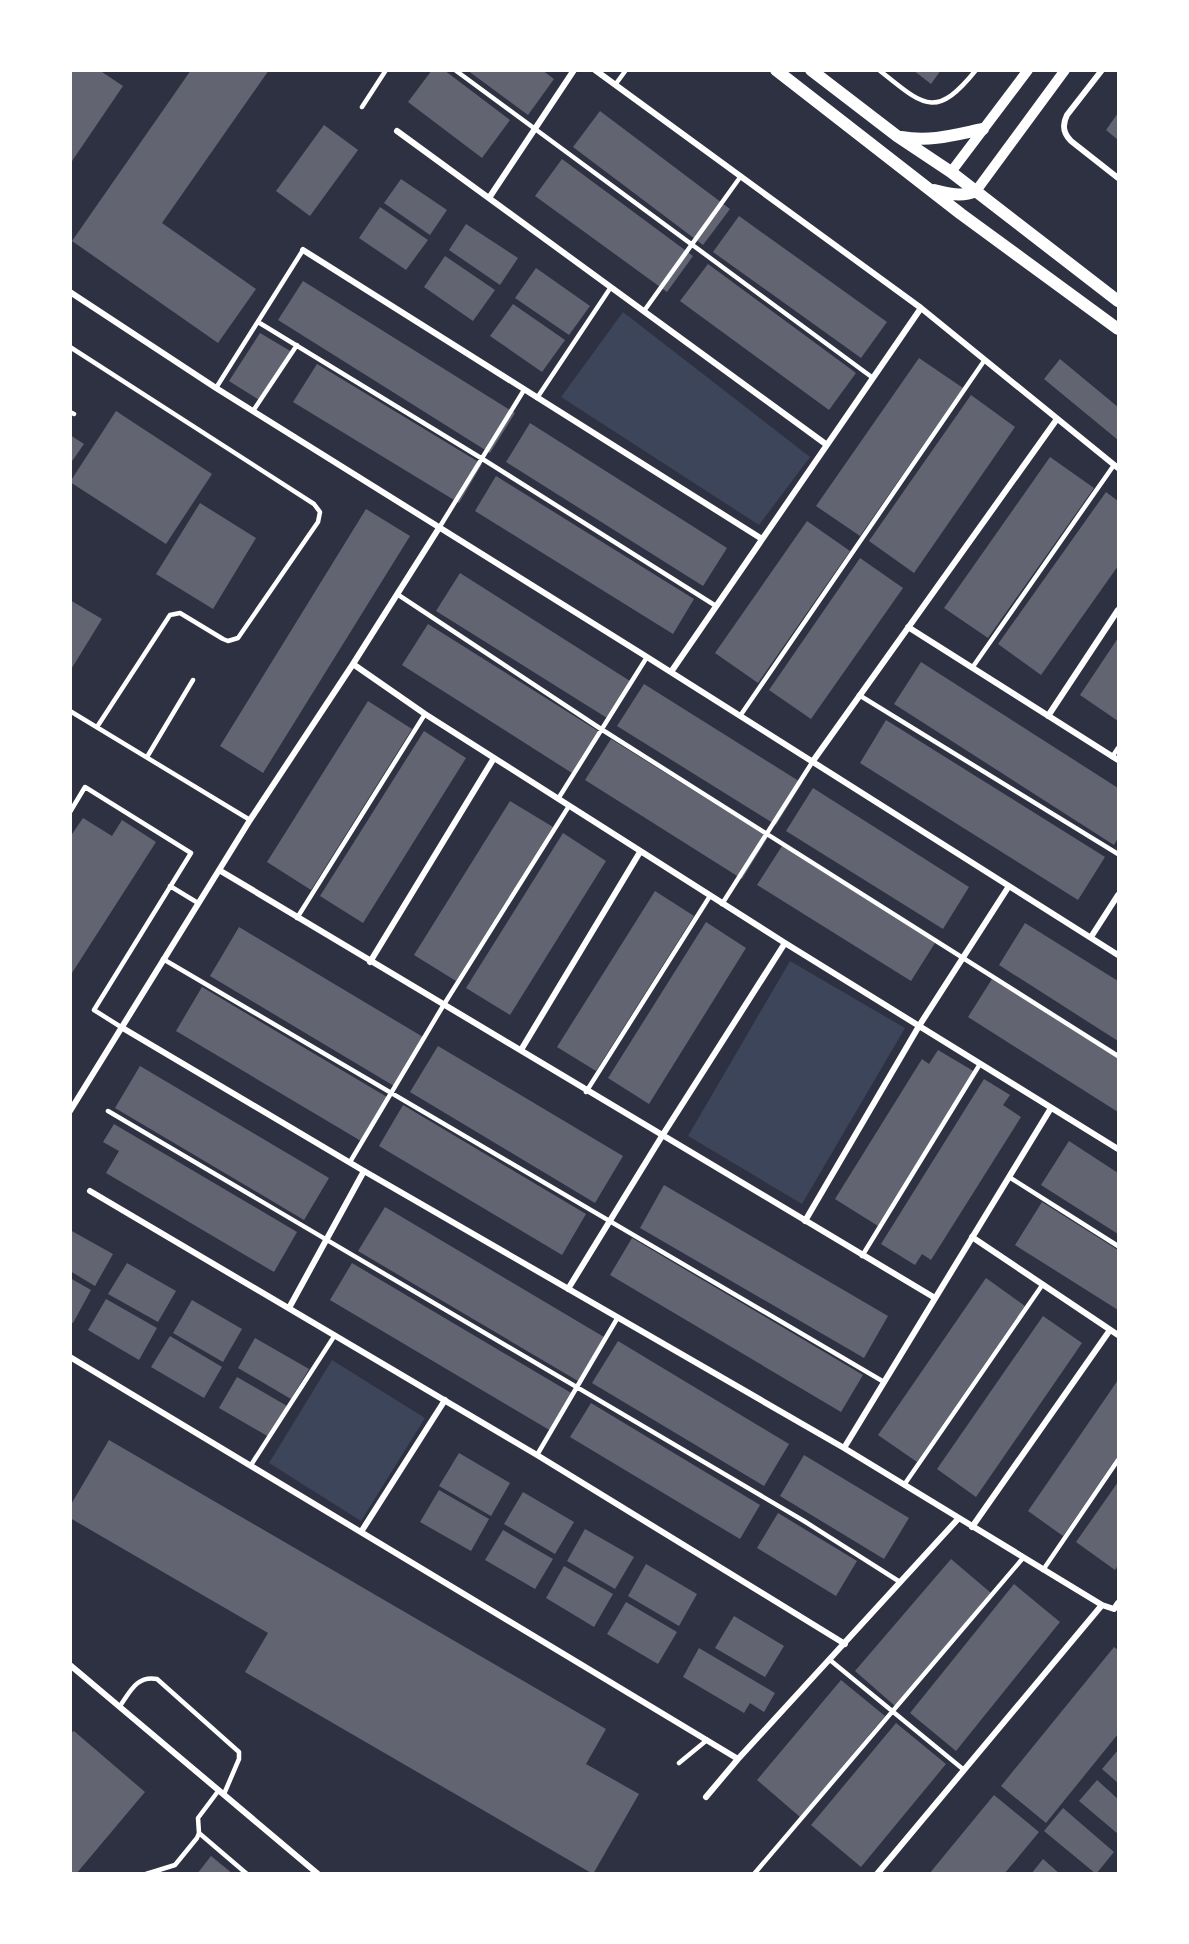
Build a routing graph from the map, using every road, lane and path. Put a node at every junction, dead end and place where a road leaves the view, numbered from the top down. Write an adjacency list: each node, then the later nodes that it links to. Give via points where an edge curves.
1 (386, 70): 14 (lane)
2 (455, 70): 17 (lane)
3 (574, 70): 17 (street)
4 (595, 70): 13 (street)
5 (626, 70): 13 (lane)
6 (776, 70): 22 (main road)
7 (811, 70): 18 (main road)
8 (879, 70): 9 (lane, via 926,103 948,99 961,90)
9 (976, 70)
10 (1028, 70): 15 (street)
11 (1065, 70): 23 (street)
12 (1102, 70): 21 (street, via 1064,121 1066,136)
13 (615, 86): 20 (street)
14 (362, 107)
15 (983, 129): 18 (main road, via 934,140); 19 (street)
16 (397, 131): 25 (street)
17 (534, 131): 25 (street); 27 (lane)
18 (897, 136): 19 (main road)
19 (951, 172): 23 (main road); 24 (main road)
20 (741, 176): 27 (lane); 32 (street)
21 (1119, 177)
22 (929, 189): 24 (main road); 26 (main road)
23 (976, 191): 24 (main road); 31 (main road)
24 (952, 195): 26 (main road)
25 (489, 198): 29 (street)
26 (961, 214): 35 (main road)
27 (691, 246): 33 (lane); 39 (lane)
28 (303, 250): 34 (lane); 41 (street)
29 (611, 287): 33 (street); 42 (lane)
30 (70, 292): 40 (street)
31 (1119, 301)
32 (921, 308): 38 (street); 39 (street)
33 (644, 311): 45 (street)
34 (258, 322): 36 (lane); 40 (lane)
35 (1119, 329)
36 (297, 345): 43 (lane); 46 (lane)
37 (70, 347): 64 (lane, via 314,504 320,512 318,522 242,635 228,640 185,615 170,615)
38 (984, 361): 44 (street); 62 (lane)
39 (873, 378): 45 (street)
40 (216, 388): 43 (street)
41 (524, 390): 42 (street); 46 (lane)
42 (537, 398): 49 (street)
43 (253, 411): 48 (street)
44 (1057, 419): 47 (street); 53 (street)
45 (827, 445): 49 (street)
46 (481, 458): 48 (lane); 51 (lane)
47 (1116, 466): 56 (lane)
48 (439, 528): 50 (street); 54 (street)
49 (762, 539): 51 (street)
50 (397, 594): 55 (street); 65 (lane)
51 (716, 606): 57 (street)
52 (1119, 610): 63 (street)
53 (908, 627): 56 (street); 59 (street)
54 (647, 657): 57 (street); 65 (lane)
55 (353, 664): 61 (street); 74 (street)
56 (972, 668): 63 (street)
57 (671, 672): 62 (street)
58 (193, 680): 67 (lane)
59 (860, 695): 70 (street); 77 (lane)
60 (70, 711): 64 (lane)
61 (425, 714): 68 (street); 85 (lane)
62 (740, 716): 70 (street)
63 (1048, 716): 69 (street)
64 (97, 728): 67 (lane)
65 (601, 729): 71 (lane); 75 (lane)
66 (1119, 748): 69 (lane)
67 (147, 757): 74 (lane)
68 (494, 758): 71 (street); 91 (street)
69 (1116, 758)
70 (813, 761): 75 (lane); 80 (street)
71 (558, 799): 72 (street)
72 (569, 806): 76 (street); 92 (lane)
73 (70, 812): 79 (lane, via 85,788 191,853)
74 (250, 820): 78 (street)
75 (767, 833): 84 (lane); 89 (lane)
76 (640, 852): 82 (street); 95 (street)
77 (1119, 854)
78 (219, 870): 83 (street); 85 (street)
79 (171, 886): 83 (lane); 94 (lane, via 94,1010)
80 (1009, 886): 86 (street); 89 (street)
81 (1119, 895): 86 (street)
82 (710, 896): 84 (street); 98 (lane)
83 (198, 903): 90 (street)
84 (723, 904): 87 (street)
85 (297, 918): 91 (street)
86 (1091, 937): 88 (street)
87 (785, 943): 93 (street); 103 (street)
88 (1119, 955)
89 (963, 957): 93 (street); 96 (lane)
90 (163, 959): 94 (street); 99 (lane)
91 (370, 962): 92 (street)
92 (442, 1006): 95 (street); 99 (lane)
93 (919, 1026): 97 (street); 110 (street)
94 (122, 1027): 101 (street); 105 (street)
95 (521, 1050): 98 (street)
96 (1119, 1056)
97 (980, 1065): 100 (street); 114 (lane)
98 (586, 1092): 103 (street)
99 (392, 1094): 105 (lane); 109 (lane)
100 (1051, 1108): 104 (street); 107 (street)
101 (70, 1111)
102 (108, 1111): 112 (lane)
103 (662, 1136): 109 (street); 110 (street)
104 (1119, 1149)
105 (350, 1162): 106 (street)
106 (364, 1171): 112 (street); 116 (street)
107 (1009, 1177): 111 (street); 113 (lane)
108 (90, 1191): 118 (street)
109 (610, 1220): 116 (street); 124 (lane)
110 (805, 1221): 114 (street)
111 (972, 1237): 115 (street); 117 (street)
112 (327, 1240): 118 (street); 125 (lane)
113 (1119, 1246)
114 (862, 1256): 117 (street)
115 (1043, 1284): 120 (street); 131 (lane)
116 (568, 1289): 119 (street)
117 (935, 1298): 124 (street)
118 (290, 1308): 121 (street)
119 (618, 1317): 125 (lane); 127 (street)
120 (1110, 1330): 122 (street); 133 (street)
121 (335, 1335): 126 (street); 130 (lane)
122 (1119, 1335)
123 (70, 1357): 130 (street)
124 (884, 1382): 127 (street)
125 (577, 1387): 128 (lane); 137 (lane)
126 (445, 1400): 128 (street); 134 (street)
127 (844, 1448): 131 (street)
128 (537, 1455): 140 (street)
129 (1119, 1460): 136 (lane)
130 (251, 1465): 134 (street)
131 (904, 1485): 132 (street)
132 (958, 1519): 133 (street); 137 (street)
133 (972, 1527): 135 (street)
134 (361, 1532): 145 (street)
135 (1023, 1558): 136 (street); 144 (lane)
136 (1043, 1570): 138 (street)
137 (900, 1582): 140 (street)
138 (1102, 1605): 139 (street); 148 (street)
139 (1116, 1606)
140 (844, 1644): 141 (street)
141 (830, 1660): 144 (lane); 146 (street)
142 (70, 1665): 143 (street)
143 (120, 1706): 149 (street); 149 (lane, via 140,1680 157,1679 239,1752)
144 (893, 1713): 148 (lane); 155 (lane)
145 (707, 1740): 146 (street); 147 (lane)
146 (738, 1759): 150 (street)
147 (679, 1763)
148 (964, 1770): 156 (street)
149 (222, 1792): 151 (lane, via 198,1818); 154 (street)
150 (706, 1797)
151 (200, 1833): 152 (lane, via 175,1865); 153 (lane)
152 (146, 1874)
153 (247, 1874)
154 (318, 1874)
155 (754, 1874)
156 (877, 1874)

